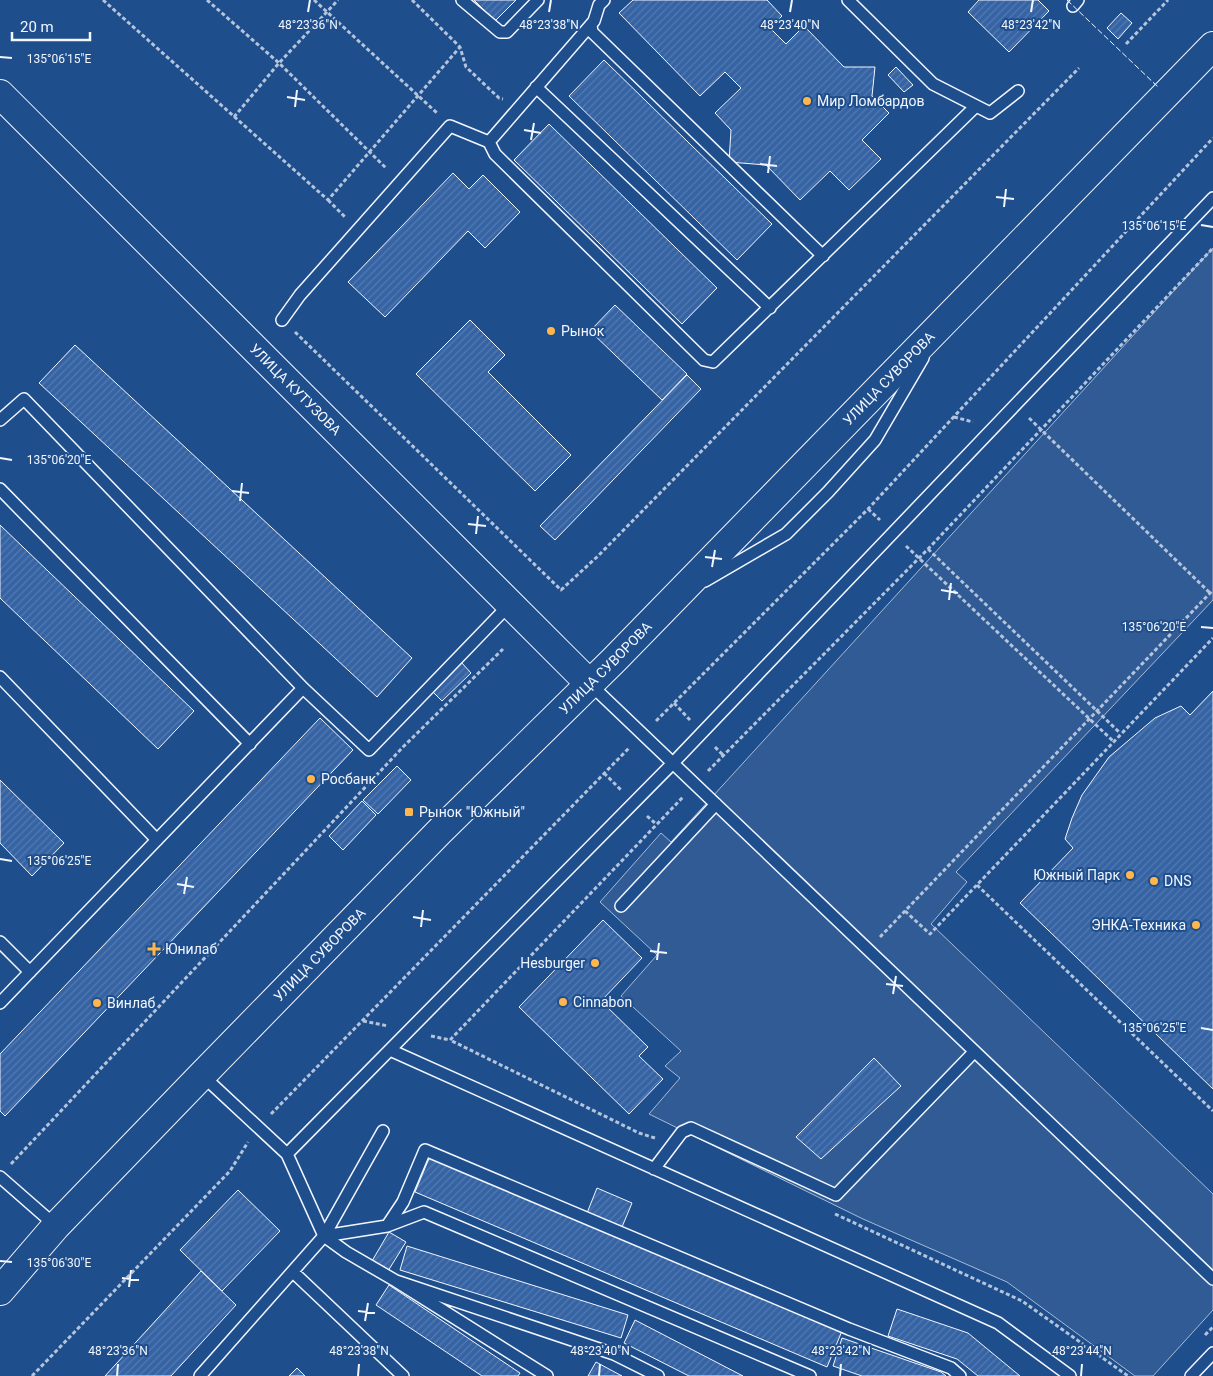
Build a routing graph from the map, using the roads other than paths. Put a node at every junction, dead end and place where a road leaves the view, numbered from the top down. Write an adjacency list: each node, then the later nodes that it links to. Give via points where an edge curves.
1 (462, 0): 2 (lane, via 500,32 508,32)
2 (538, 0)
3 (604, 0): 5 (lane)
4 (848, 0): 10 (lane, via 933,84)
5 (591, 25): 7 (lane); 13 (lane, via 592,32)
6 (1213, 46): 15 (main road, УЛИЦА СУВОРОВА)
7 (536, 87): 11 (lane); 14 (lane)
8 (1018, 91): 10 (lane, via 990,113)
9 (0, 94): 20 (main road, УЛИЦА КУТУЗОВА)
10 (976, 106): 13 (lane)
11 (489, 142): 14 (lane, via 495,154 704,360 717,360); 16 (lane, via 450,126 300,295)
12 (1213, 198): 25 (lane)
13 (823, 256): 14 (lane)
14 (770, 308)
15 (947, 318): 19 (main road, УЛИЦА СУВОРОВА); 19 (lane, via 875,440 828,492 786,534)
16 (282, 320)
17 (0, 420): 23 (lane, via 24,399)
18 (0, 489): 24 (lane)
19 (671, 601): 22 (main road, УЛИЦА СУВОРОВА)
20 (510, 604): 22 (main road, УЛИЦА КУТУЗОВА); 23 (lane, via 369,750)
21 (0, 677): 27 (lane)
22 (590, 684): 25 (lane); 34 (main road, УЛИЦА СУВОРОВА)
23 (303, 688): 24 (lane)
24 (250, 744): 27 (lane)
25 (673, 763): 26 (lane); 32 (lane)
26 (716, 804): 28 (lane); 33 (lane)
27 (157, 840): 30 (lane)
28 (621, 906)
29 (0, 942): 30 (lane)
30 (30, 972): 31 (lane)
31 (0, 1003)
32 (390, 1050): 36 (lane); 37 (lane)
33 (974, 1052): 37 (lane, via 836,1195 691,1128 682,1132); 43 (lane)
34 (202, 1075): 36 (lane); 39 (main road, УЛИЦА СУВОРОВА)
35 (383, 1131): 41 (lane)
36 (287, 1154): 41 (lane)
37 (654, 1169): 53 (lane, via 998,1323)
38 (3, 1173): 39 (lane)
39 (56, 1226): 45 (main road, УЛИЦА СУВОРОВА)
40 (387, 1226): 41 (lane); 51 (lane, via 424,1212); 52 (lane, via 403,1202 425,1150 849,1329 951,1368)
41 (324, 1236): 42 (lane); 44 (lane)
42 (293, 1272): 47 (lane); 48 (lane)
43 (1213, 1280)
44 (396, 1281): 49 (lane); 50 (lane, via 614,1354)
45 (0, 1291)
46 (1213, 1352): 54 (lane)
47 (200, 1376)
48 (403, 1376)
49 (547, 1376)
50 (658, 1376)
51 (810, 1376)
52 (960, 1376)
53 (1070, 1376)
54 (1191, 1376)

